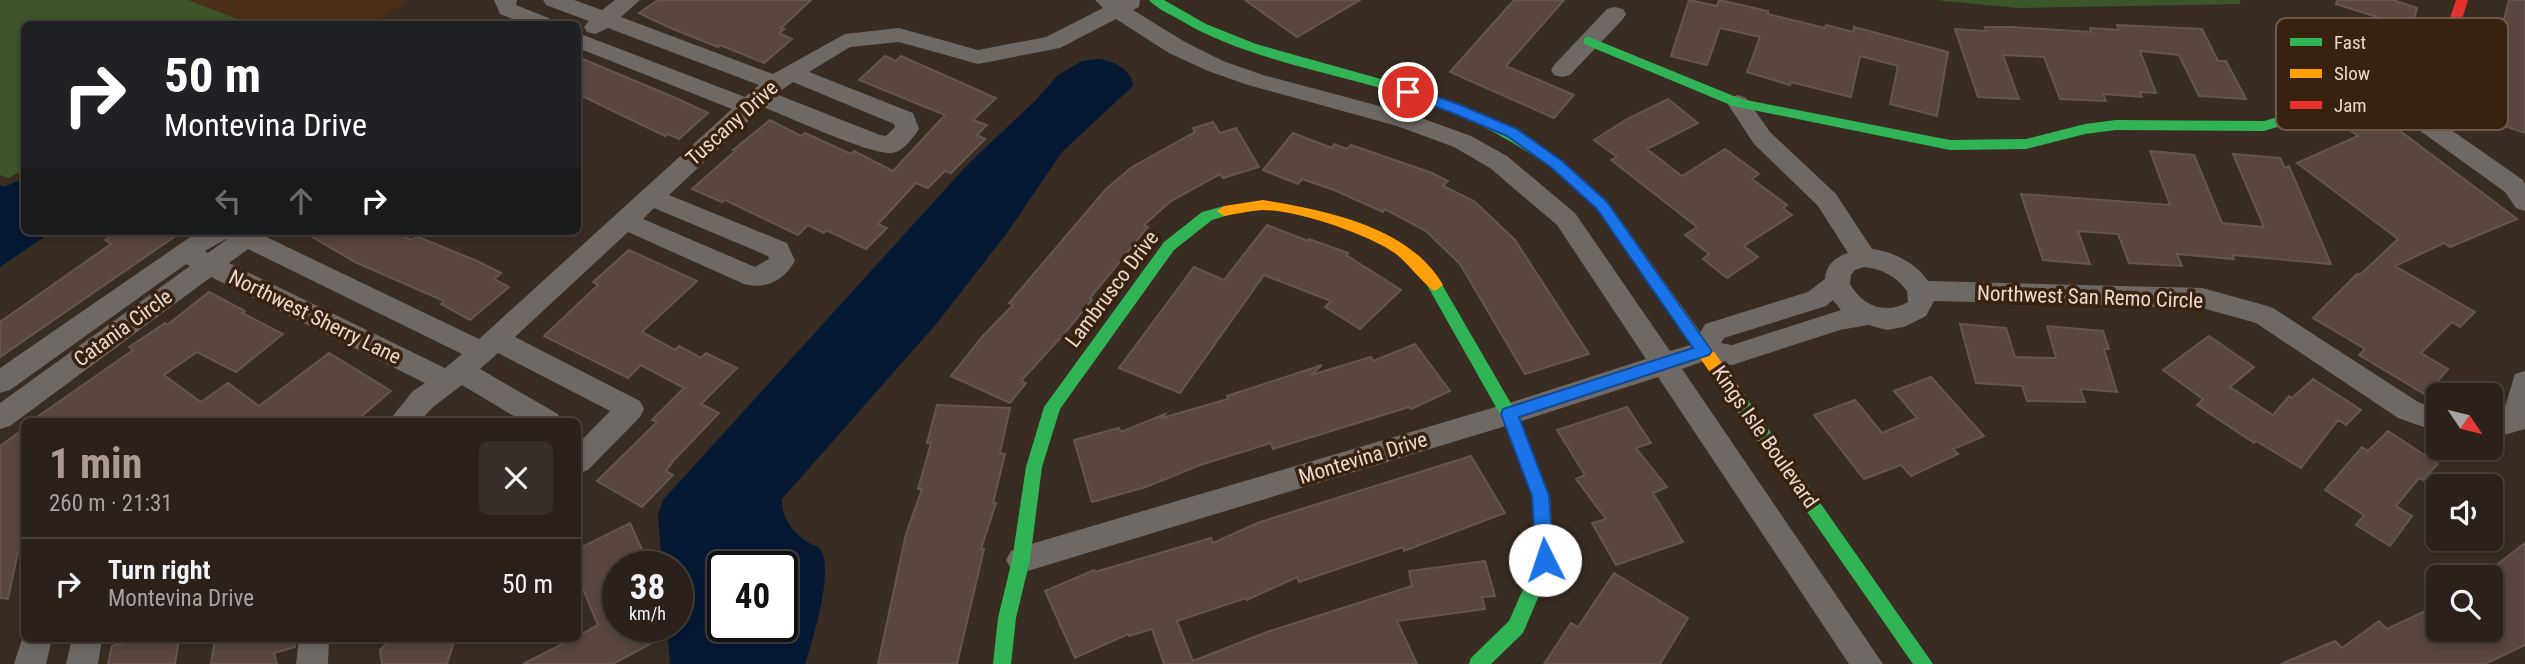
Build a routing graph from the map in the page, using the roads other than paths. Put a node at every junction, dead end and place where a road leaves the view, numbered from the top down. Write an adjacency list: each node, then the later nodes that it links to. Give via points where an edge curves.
1 (506, 0): 10 (street, via 508,9)
2 (554, 0): 9 (street)
3 (629, 0): 9 (street)
4 (1156, 0): 31 (street, Kings Isle Boulevard, via 1178,18 1217,38 1362,77 1453,107 1512,133 1557,164 1602,205)
5 (2462, 0): 8 (street)
6 (1120, 3): 15 (street, Tuscany Drive, via 1052,43 978,57 899,35 845,41); 32 (street, Kings Isle Boulevard, via 1154,35 1203,60 1253,79 1435,131 1487,154 1527,182 1566,219)
7 (1615, 14): 13 (street)
8 (2456, 18)
9 (606, 19): 11 (street); 15 (street)
10 (535, 21)
11 (581, 38)
12 (581, 41): 15 (street)
13 (1589, 41): 14 (street); 16 (street)
14 (1562, 70)
15 (769, 90): 15 (street, via 905,119 907,129 891,145 876,142); 19 (street, Tuscany Drive)
16 (1738, 103): 17 (street, via 1950,145 2026,144 2116,125); 25 (street, via 1762,138 1827,200)
17 (2276, 123)
18 (2435, 130): 20 (street, via 2514,186)
19 (651, 197): 21 (street, Tuscany Drive); 21 (street, via 778,250 782,261 765,276 753,276)
20 (2525, 202)
21 (625, 221): 30 (street, Tuscany Drive)
22 (212, 235): 24 (street, Catania Circle)
23 (239, 235): 26 (street, Catania Circle); 30 (street, Northwest Sherry Lane)
24 (184, 252): 26 (street, Northwest Sherry Lane); 34 (street, Catania Circle)
25 (1864, 258): 27 (street, via 1845,264); 28 (street, via 1888,261 1903,269)
26 (208, 265): 33 (street, Northwest Sherry Lane); 38 (street, Catania Circle)
27 (1836, 284): 29 (street, via 1853,307); 31 (street, via 1817,299 1714,331)
28 (1920, 291): 29 (street, via 1920,303 1913,313 1885,319); 37 (street, Northwest San Remo Circle, via 2202,298 2264,315 2408,410)
29 (1868, 315): 31 (street, via 1732,355)
30 (489, 345): 33 (street, Tuscany Drive); 42 (street, Northwest Sherry Lane, via 630,409)
31 (1704, 351): 32 (street, Montevina Drive); 53 (street, Kings Isle Boulevard)
32 (1663, 364): 36 (street, Montevina Drive); 52 (street, Kings Isle Boulevard)
33 (454, 376): 39 (street, Tuscany Drive); 40 (street, Northwest Sherry Lane)
34 (0, 382)
35 (2525, 382): 41 (street, via 2515,421)
36 (1509, 414): 43 (street, Montevina Drive); 43 (street, Lambrusco Drive, via 1439,291 1404,251 1374,235 1303,210 1263,205 1221,211 1196,222 1169,246 1057,398 1034,467); 51 (street, Lambrusco Drive, via 1541,496 1545,560 1516,627)
37 (2426, 417)
38 (0, 418)
39 (406, 418)
40 (540, 418)
41 (2503, 424)
42 (581, 460)
43 (1021, 560): 50 (street, Lambrusco Drive)
44 (36, 642): 47 (street)
45 (86, 642): 48 (street)
46 (314, 642): 49 (street)
47 (30, 664)
48 (82, 664)
49 (312, 664)
50 (1002, 664)
51 (1478, 664)
52 (1867, 664)
53 (1924, 664)

